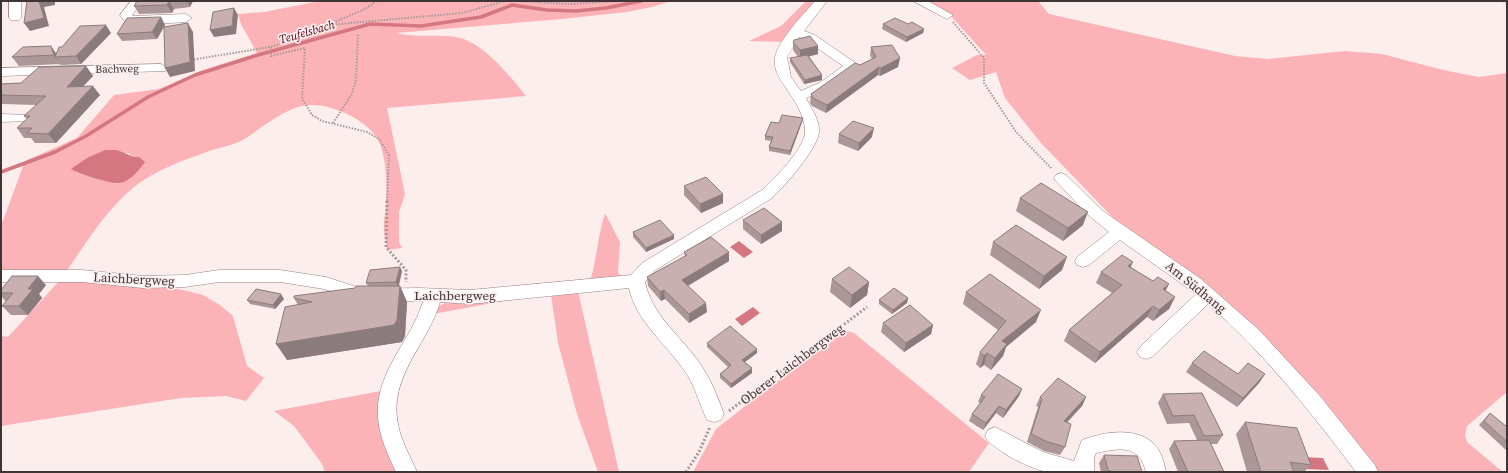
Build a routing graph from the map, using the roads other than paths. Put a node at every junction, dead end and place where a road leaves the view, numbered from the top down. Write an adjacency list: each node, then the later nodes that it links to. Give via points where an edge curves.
1 (15, 1): 6 (street)
2 (137, 1): 7 (street, via 126,15 129,19 137,21)
3 (821, 1): 8 (street)
4 (919, 1): 5 (street)
5 (947, 15)
6 (15, 18)
7 (186, 18)
8 (796, 32): 11 (street, via 784,50 781,63 785,76); 11 (street, via 811,38 842,58 833,66 842,74 819,90)
9 (161, 68): 10 (street, Bachweg)
10 (1, 72)
11 (798, 96): 18 (street, via 812,127 810,139 777,185 767,194 648,267)
12 (1, 118): 13 (street)
13 (26, 118)
14 (1061, 178): 15 (street, Am Südhang, via 1096,213)
15 (1120, 232): 16 (street); 19 (street, Am Südhang, via 1175,268)
16 (1083, 261)
17 (1, 276): 20 (street, Laichbergweg, via 82,276 143,282 185,281 219,276 280,276 326,283 363,295)
18 (636, 281): 20 (street, Laichbergweg, via 470,297); 22 (street, via 649,315 691,365 710,400)
19 (1208, 294): 21 (street); 27 (street, Am Südhang, via 1267,348 1321,408)
20 (432, 295): 24 (street, via 417,337 394,374 386,403 387,426 396,452)
21 (1146, 352)
22 (714, 414)
23 (995, 436): 25 (street, via 1012,448 1059,467)
24 (407, 472)
25 (1083, 472): 26 (street, via 1088,446 1107,442 1135,442 1146,447 1154,461)
26 (1156, 472)
27 (1368, 472)

